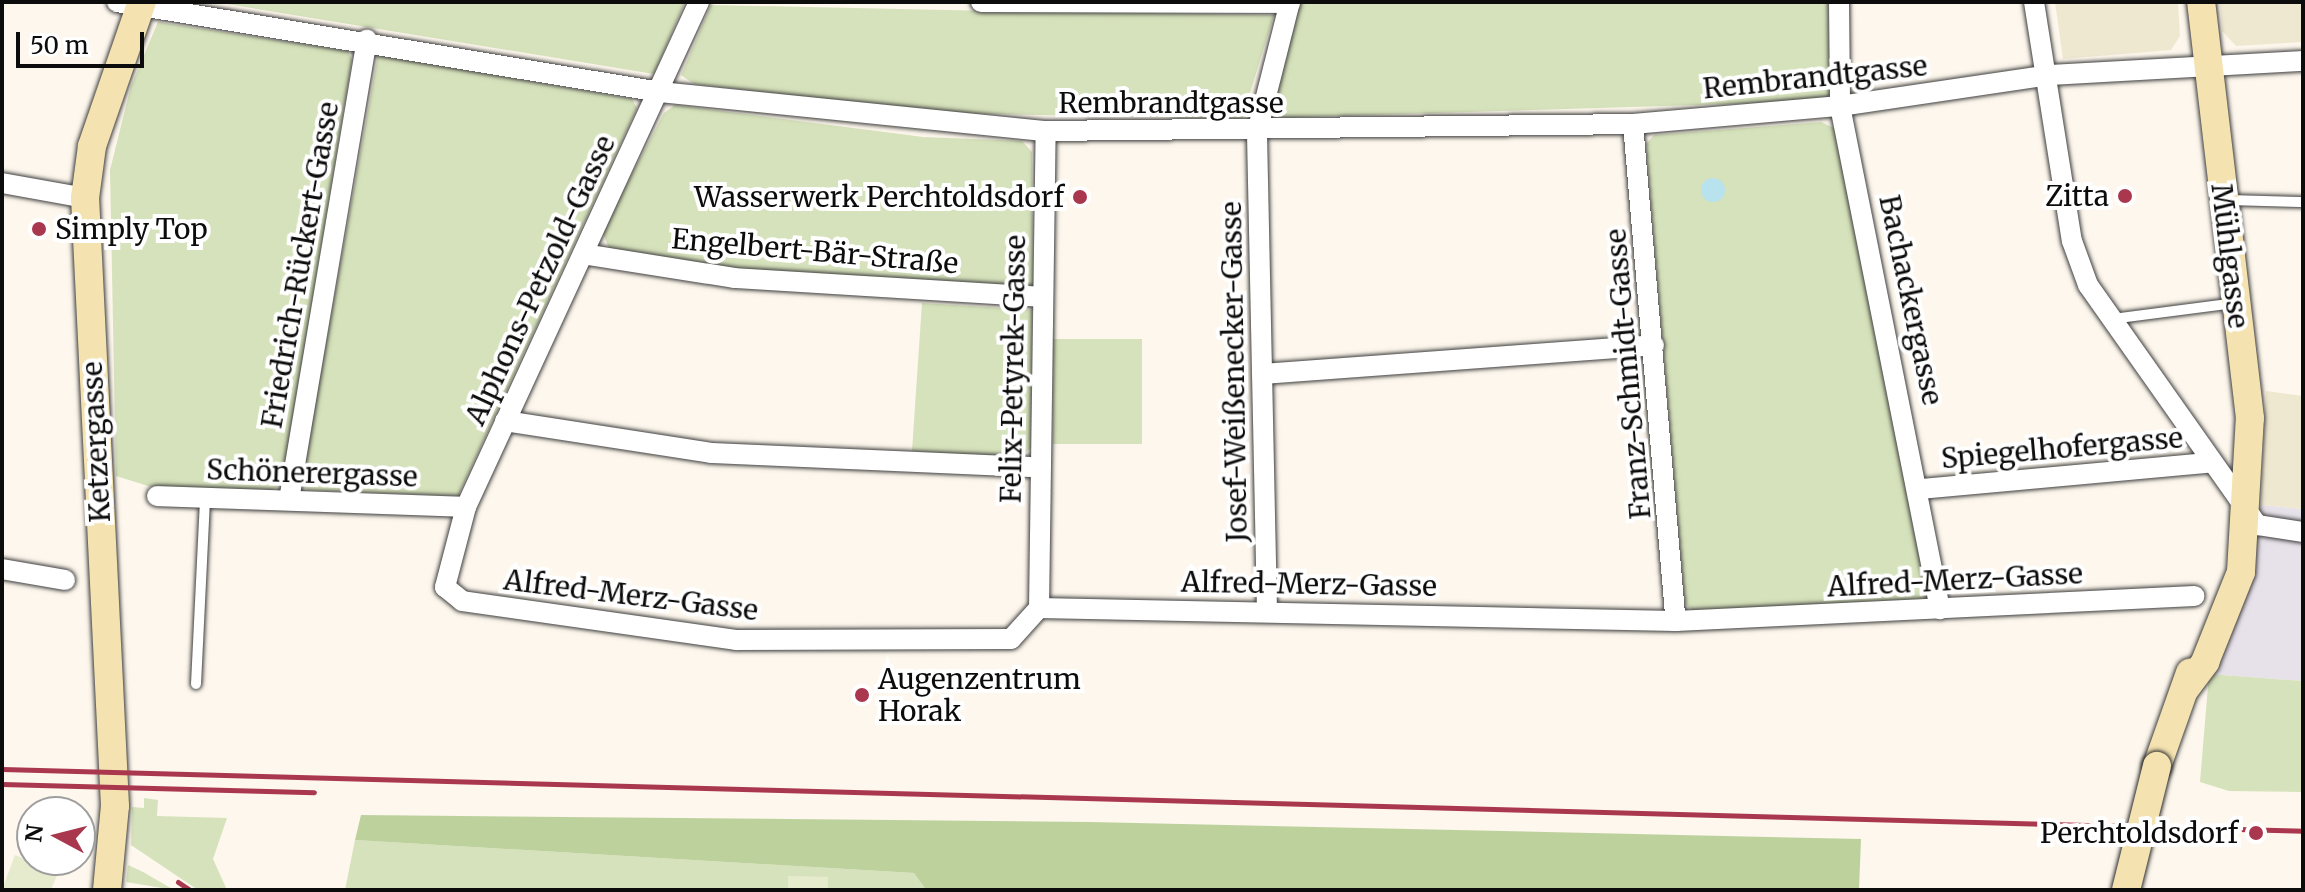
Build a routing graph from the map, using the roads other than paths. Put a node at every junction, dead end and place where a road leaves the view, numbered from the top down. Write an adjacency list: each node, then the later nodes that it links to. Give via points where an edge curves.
1 (699, 2): 12 (street, Alphons-Petzold-Gasse)
2 (981, 2): 3 (street)
3 (1290, 2): 16 (street, Josef-Weißenecker-Gasse)
4 (1839, 2): 13 (street, Bachackergasse)
5 (2034, 2): 11 (street)
6 (2201, 2): 10 (street, Mühlgasse)
7 (133, 3): 8 (street, Rembrandtgasse); 18 (street, Ketzergasse, via 92,146)
8 (367, 40): 12 (street, Rembrandtgasse); 33 (street, Friedrich-Rückert-Gasse)
9 (2303, 61): 10 (street, Rembrandtgasse)
10 (2207, 65): 11 (street, Rembrandtgasse); 19 (street, Mühlgasse)
11 (2051, 75): 13 (street, Rembrandtgasse); 24 (street, via 2072,241)
12 (660, 92): 15 (street, Rembrandtgasse); 21 (street, Alphons-Petzold-Gasse)
13 (1840, 106): 14 (street, Rembrandtgasse); 30 (street, Bachackergasse)
14 (1633, 124): 16 (street, Rembrandtgasse); 25 (street, Franz-Schmidt-Gasse)
15 (1046, 131): 16 (street, Rembrandtgasse); 22 (street, Felix-Petyrek-Gasse)
16 (1257, 132): 26 (street, Josef-Weißenecker-Gasse)
17 (2, 183): 18 (street)
18 (85, 198): 46 (street, Ketzergasse, via 115,806)
19 (2223, 200): 20 (lane); 23 (street, Mühlgasse)
20 (2303, 202)
21 (583, 254): 22 (street, Engelbert-Bär-Straße, via 734,278); 27 (street, Alphons-Petzold-Gasse)
22 (1042, 297): 29 (street, Felix-Petyrek-Gasse)
23 (2236, 303): 24 (lane); 35 (street, Mühlgasse, via 2250,418)
24 (2108, 320): 28 (street)
25 (1654, 345): 26 (street); 44 (street, Franz-Schmidt-Gasse)
26 (1262, 374): 43 (street, Josef-Weißenecker-Gasse)
27 (505, 421): 29 (street, via 711,453); 34 (street, Alphons-Petzold-Gasse)
28 (2209, 463): 30 (street, Spiegelhofergasse); 35 (street)
29 (1038, 467): 41 (street, Felix-Petyrek-Gasse)
30 (1921, 489): 42 (street, Bachackergasse)
31 (157, 496): 32 (street, Schönerergasse)
32 (205, 498): 33 (street, Schönerergasse); 45 (lane)
33 (289, 500): 34 (street, Schönerergasse)
34 (466, 507): 39 (street, Alphons-Petzold-Gasse)
35 (2243, 509): 36 (street, via 2257,525); 47 (street, Mühlgasse, bridge, via 2157,766)
36 (2303, 532)
37 (2, 569): 38 (street)
38 (65, 580)
39 (445, 587): 41 (street, Alfred-Merz-Gasse, via 462,601 736,640 1011,639)
40 (2194, 596): 42 (street, Alfred-Merz-Gasse)
41 (1039, 608): 43 (street, Alfred-Merz-Gasse)
42 (1940, 609): 44 (street, Alfred-Merz-Gasse)
43 (1267, 611): 44 (street, Alfred-Merz-Gasse)
44 (1676, 621)
45 (196, 684)
46 (107, 890)
47 (2126, 890)

